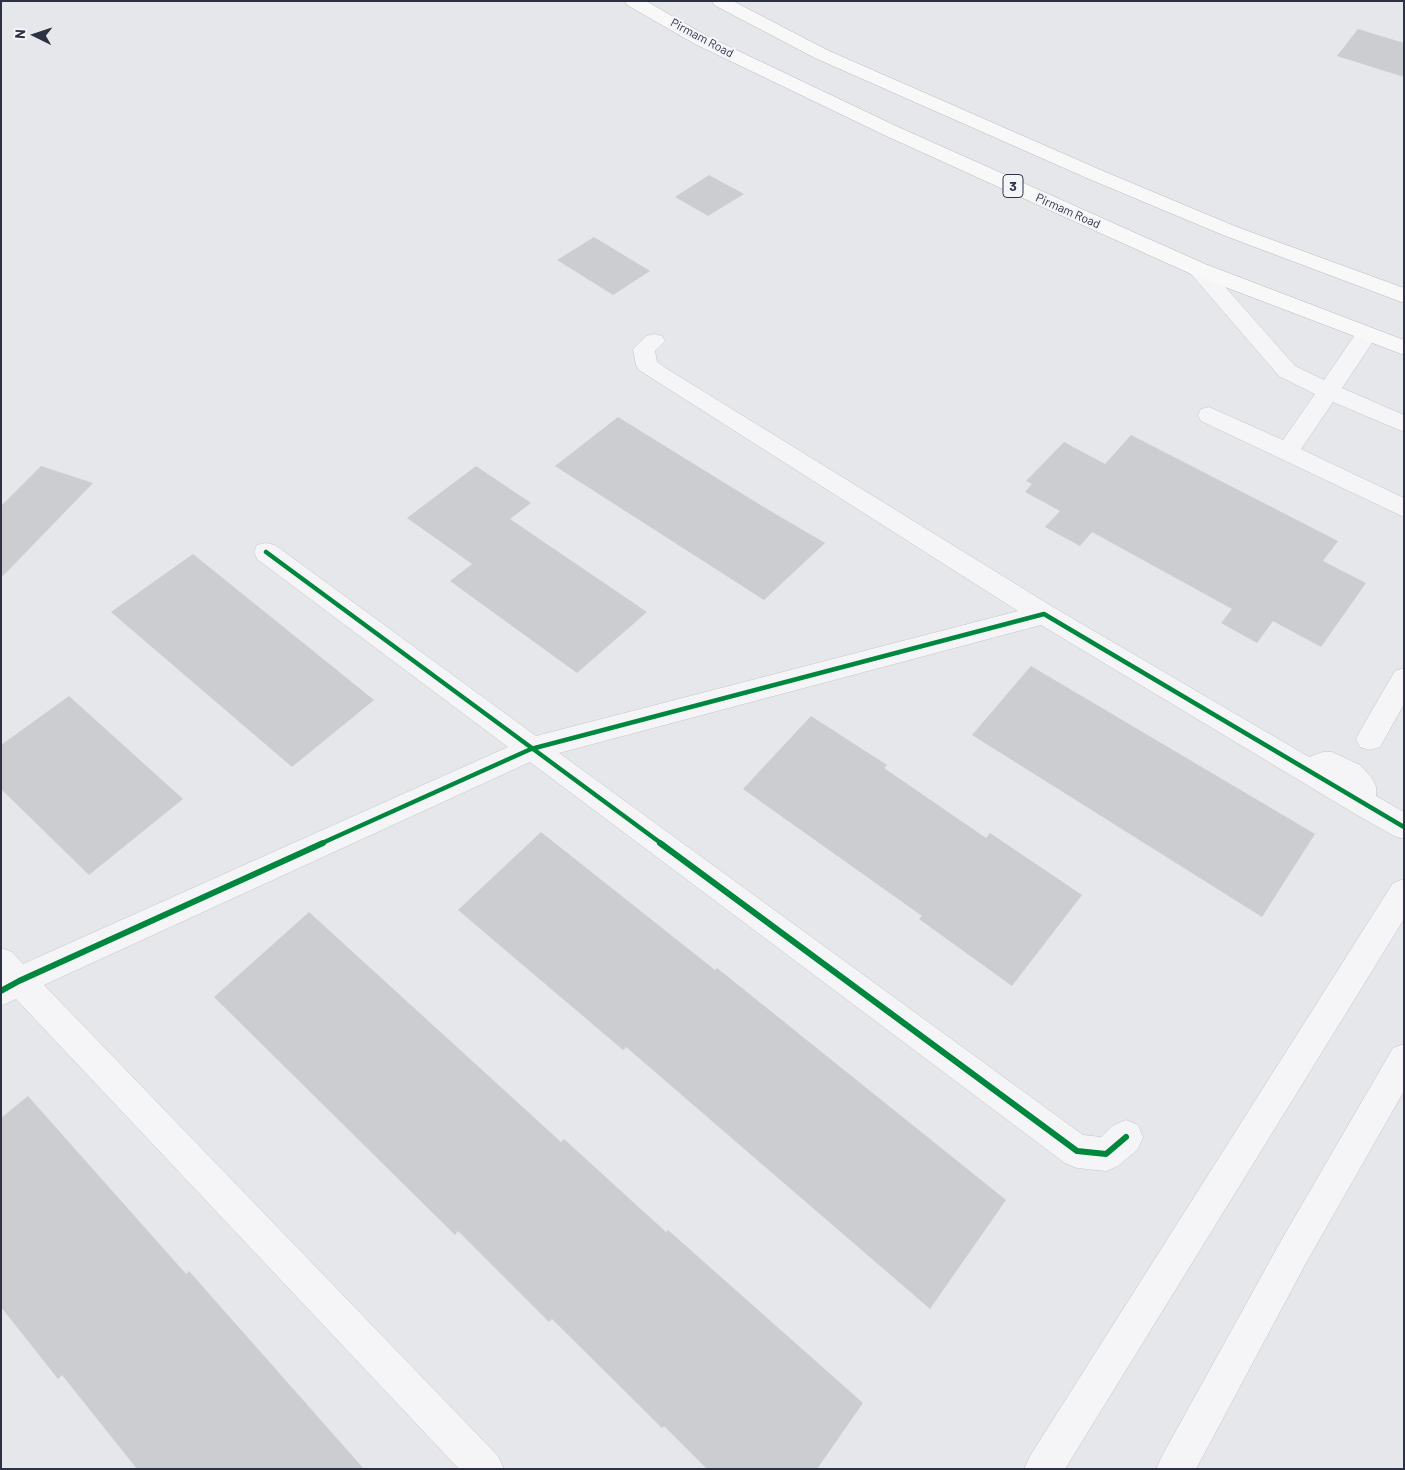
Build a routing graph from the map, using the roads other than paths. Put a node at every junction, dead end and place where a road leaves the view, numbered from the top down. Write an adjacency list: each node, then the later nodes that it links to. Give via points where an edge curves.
1 (633, 1): 3 (highway, Pirmam Road / 3, via 701,40 880,126)
2 (720, 1): 4 (highway, via 821,54 1096,175 1230,231)
3 (1198, 270): 5 (highway, Pirmam Road / 3); 8 (street, via 1287,371)
4 (1404, 296)
5 (1367, 334): 7 (highway, Pirmam Road / 3); 8 (street)
6 (654, 341): 14 (street, via 644,350 646,365)
7 (1404, 348)
8 (1328, 391): 10 (street); 11 (street)
9 (1209, 415): 11 (street)
10 (1404, 424)
11 (1287, 452): 12 (street)
12 (1404, 508)
13 (266, 552): 17 (street)
14 (1044, 614): 17 (street); 18 (street, via 1308,769 1314,765 1332,764 1350,773 1362,787 1362,803)
15 (1404, 679): 16 (street)
16 (1370, 739)
17 (531, 749): 20 (street); 22 (street, via 1077,1151 1106,1154)
18 (1404, 827)
19 (1404, 892): 24 (street)
20 (7, 978): 23 (street)
21 (1404, 1059): 25 (street, via 1294,1250)
22 (1126, 1137)
23 (485, 1469)
24 (1043, 1469)
25 (1175, 1469)

